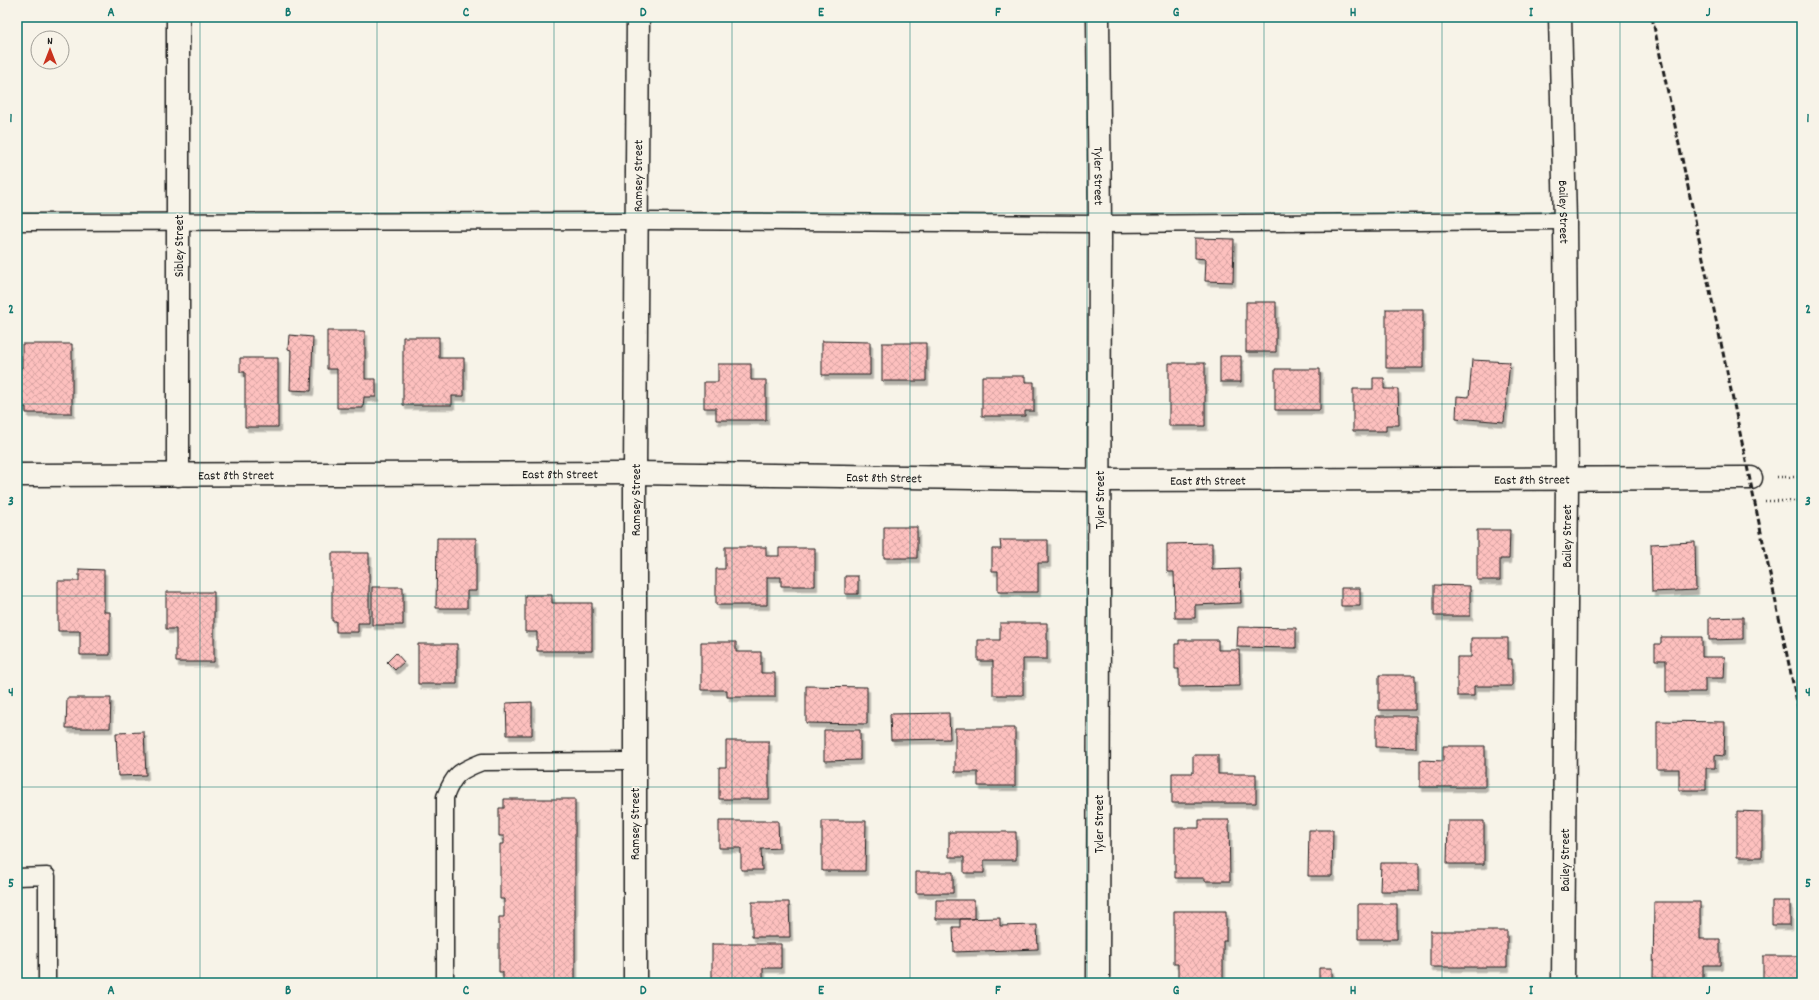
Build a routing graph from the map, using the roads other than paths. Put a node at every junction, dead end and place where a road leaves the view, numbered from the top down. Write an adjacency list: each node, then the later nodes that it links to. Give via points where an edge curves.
1 (178, 17): 8 (street, Sibley Street)
2 (638, 17): 5 (street, Ramsey Street)
3 (1098, 17): 9 (street, Tyler Street)
4 (1560, 17): 6 (street, Bailey Street)
5 (637, 221): 8 (lane); 9 (lane); 11 (street, Ramsey Street)
6 (1565, 221): 9 (lane); 15 (street, Bailey Street)
7 (17, 222): 8 (lane)
8 (178, 222): 10 (street, Sibley Street)
9 (1100, 224): 14 (street, Tyler Street)
10 (178, 474): 11 (street, East 8th Street); 12 (street, East 8th Street)
11 (635, 474): 14 (street, East 8th Street); 16 (street, Ramsey Street)
12 (17, 475)
13 (1751, 478): 15 (street, East 8th Street)
14 (1098, 480): 15 (street, East 8th Street); 21 (street, Tyler Street)
15 (1567, 480): 22 (street, Bailey Street)
16 (634, 761): 19 (lane, via 482,762 464,768 452,780 445,797); 20 (street, Ramsey Street)
17 (17, 877): 18 (lane, via 47,876)
18 (47, 983)
19 (445, 983)
20 (635, 983)
21 (1098, 983)
22 (1563, 983)

